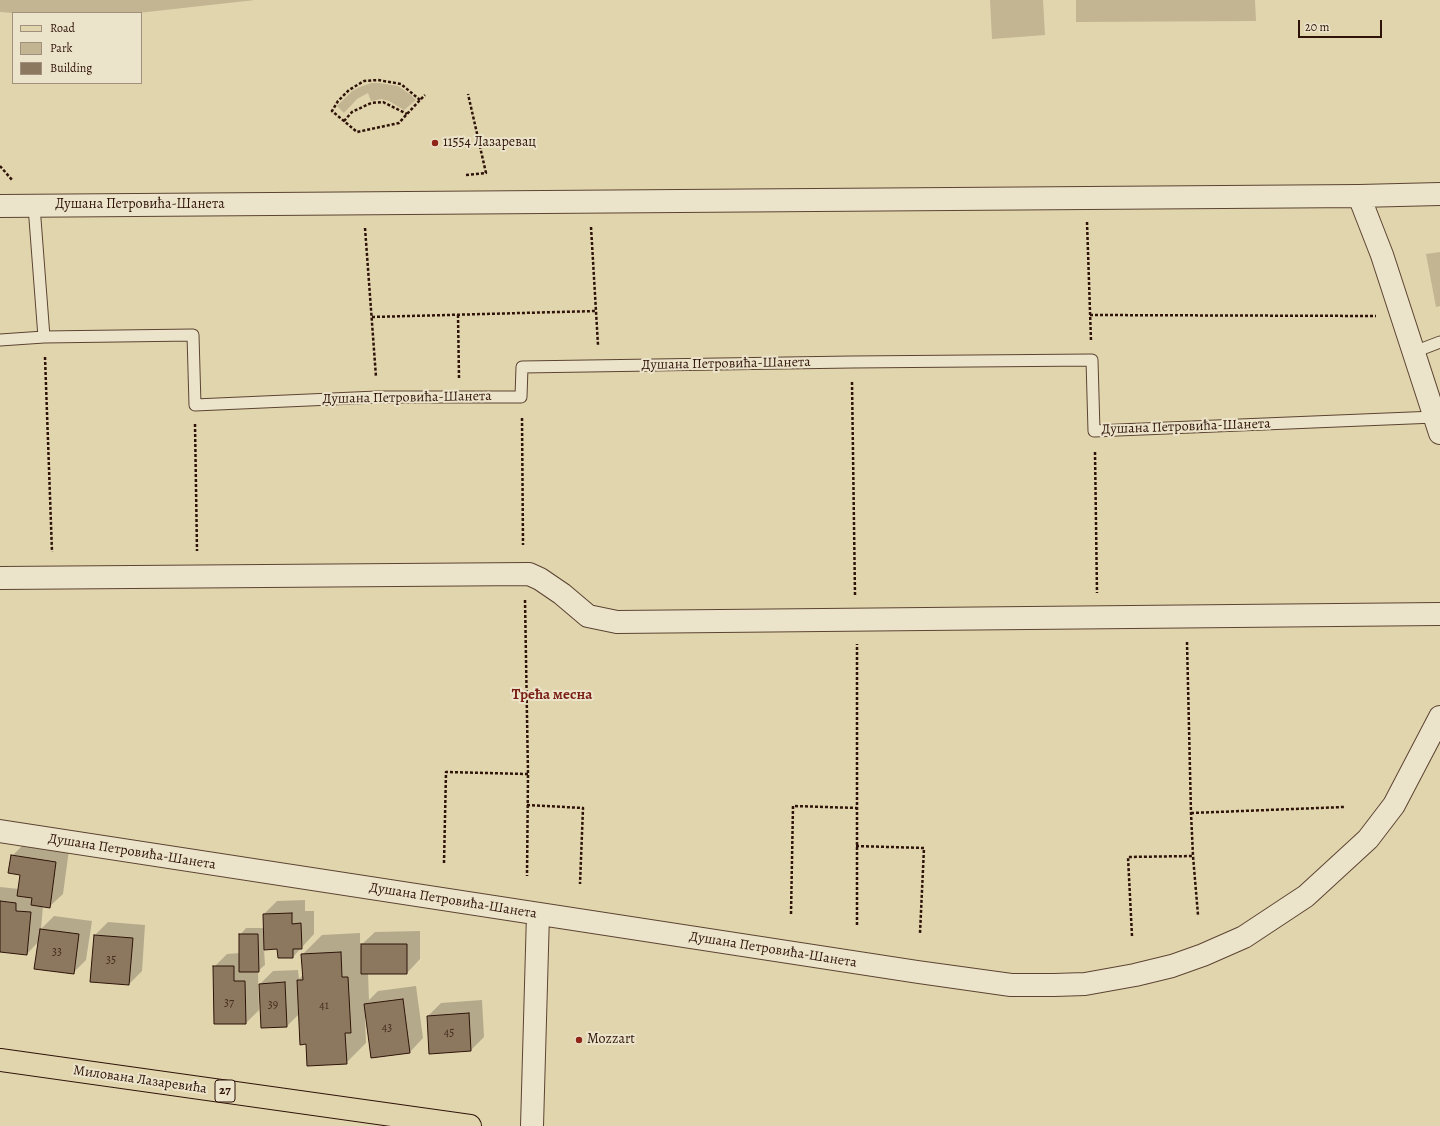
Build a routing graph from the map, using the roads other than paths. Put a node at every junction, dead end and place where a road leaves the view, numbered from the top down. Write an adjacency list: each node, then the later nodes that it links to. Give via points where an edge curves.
1 (1440, 194): 2 (street, Душана Петровића-Шанета)
2 (1359, 196): 4 (street, Душана Петровића-Шанета); 8 (street, Душана Петровића-Шанета, via 1382,255)
3 (0, 206): 4 (street, Душана Петровића-Шанета)
4 (34, 206): 5 (lane)
5 (44, 338): 6 (lane); 9 (lane, Душана Петровића-Шанета, via 193,335 195,405 377,397 522,397 522,367 1092,360 1094,431)
6 (0, 340)
7 (1440, 342): 8 (lane)
8 (1414, 352): 9 (street, Душана Петровића-Шанета)
9 (1438, 425)
10 (0, 578): 11 (street, via 529,574 556,590 588,616 617,622)
11 (1440, 614)
12 (1440, 717): 14 (street, Душана Петровића-Шанета, via 1394,805 1368,839 1306,896 1244,937 1172,966 1136,975 1085,984 1011,985)
13 (0, 831): 14 (street, Душана Петровића-Шанета)
14 (538, 914): 17 (street)
15 (0, 1060): 16 (main road, Милована Лазаревића / 27)
16 (470, 1126)
17 (532, 1126)

